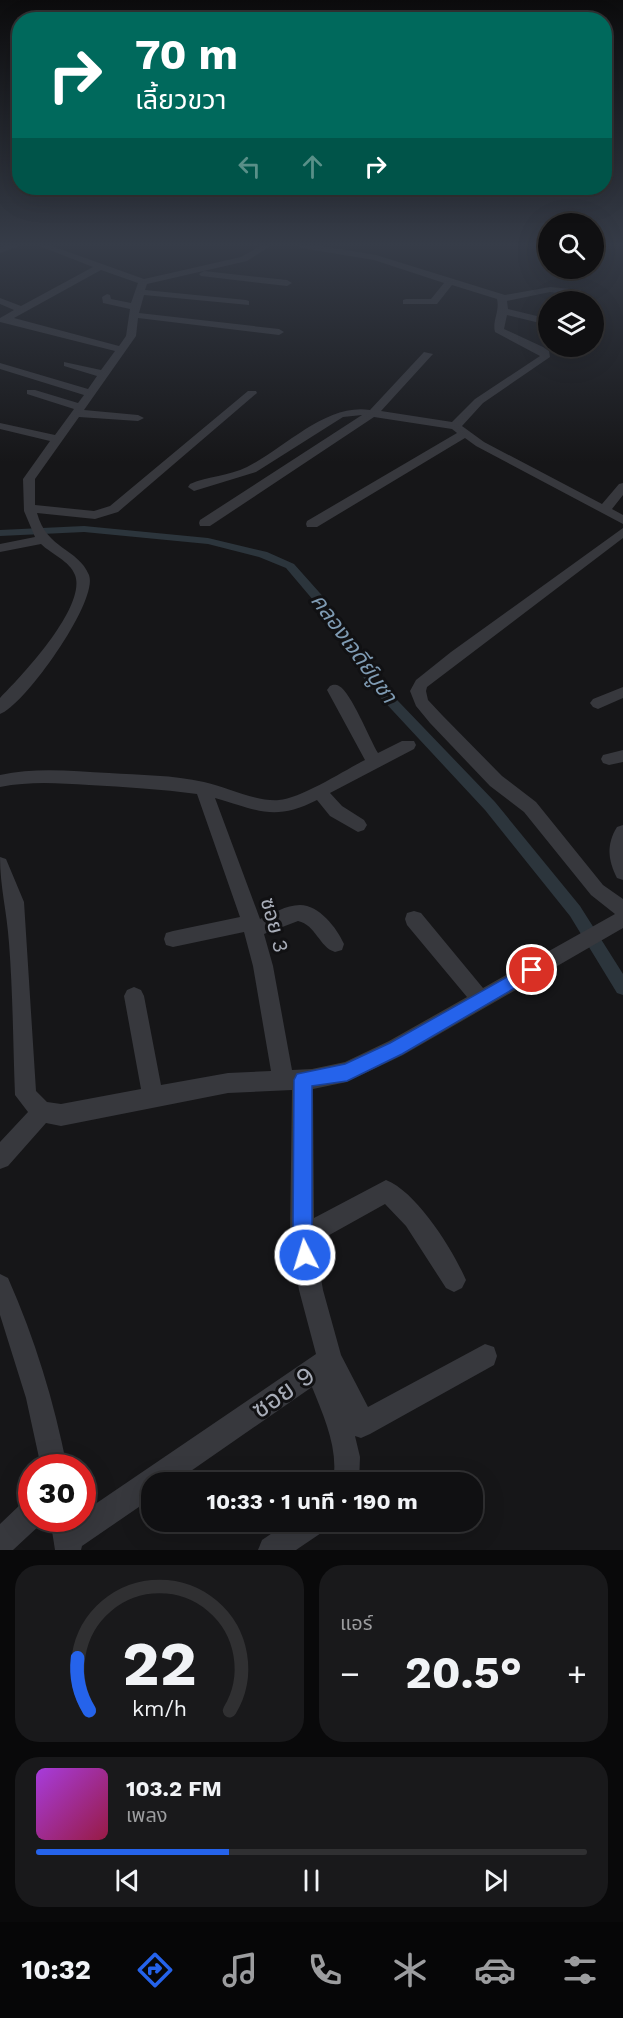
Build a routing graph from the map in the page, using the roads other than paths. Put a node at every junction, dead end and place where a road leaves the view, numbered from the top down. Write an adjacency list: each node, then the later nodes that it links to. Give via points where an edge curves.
1 (134, 317): 6 (street, via 131,336)
2 (178, 317): 5 (street)
3 (501, 317): 18 (street, via 499,330 539,349 545,357 479,401)
4 (3, 321): 6 (street)
5 (279, 332)
6 (122, 350): 10 (street)
7 (428, 354): 15 (street)
8 (68, 364): 10 (street)
9 (1, 365): 12 (street)
10 (104, 374): 12 (street)
11 (31, 392): 14 (street)
12 (90, 393): 14 (street)
13 (252, 393): 25 (street, via 105,514)
14 (78, 410): 16 (street); 19 (street)
15 (373, 412): 18 (street); 20 (street, via 346,412); 21 (street)
16 (138, 418)
17 (0, 426): 19 (street)
18 (459, 430): 24 (street); 28 (street)
19 (59, 440): 25 (street, via 29,479)
20 (299, 440): 21 (street); 22 (street, via 237,476)
21 (317, 450): 27 (street)
22 (194, 487)
23 (623, 487): 24 (street)
24 (604, 510): 26 (street)
25 (31, 514): 30 (street)
26 (623, 520)
27 (205, 523)
28 (312, 524)
29 (623, 532): 45 (street, via 448,662 421,684 418,692 421,702 436,719 496,781 530,807 597,890)
30 (41, 537): 31 (street); 35 (street, via 83,577 81,600 34,672)
31 (0, 548)
32 (335, 690): 37 (street, via 356,721 359,736)
33 (623, 692): 34 (street)
34 (598, 703)
35 (0, 708)
36 (408, 745): 37 (street)
37 (375, 762): 40 (street)
38 (0, 781): 39 (street, via 45,776)
39 (203, 788): 40 (street, via 279,807); 48 (street, ซอย 3)
40 (319, 791): 41 (street, via 336,811)
41 (358, 825)
42 (623, 832): 44 (street, via 617,849)
43 (0, 864): 55 (street, via 15,902 26,1095)
44 (623, 873)
45 (623, 910)
46 (414, 919): 52 (street)
47 (616, 922): 52 (street)
48 (252, 927): 49 (street); 50 (street, via 301,911 319,921); 53 (street, ซอย 3)
49 (173, 939)
50 (335, 944)
51 (134, 996): 54 (street)
52 (480, 999): 53 (street, via 347,1072)
53 (293, 1080): 54 (street, via 228,1083); 57 (street, ซอย 9)
54 (153, 1097): 55 (street, via 61,1115)
55 (42, 1112): 56 (street)
56 (0, 1158)
57 (302, 1237): 58 (street, via 386,1191 409,1211); 61 (street, ซอย 9)
58 (454, 1280)
59 (0, 1286): 62 (street, via 42,1405)
60 (484, 1356): 61 (street, via 361,1425 356,1408)
61 (323, 1363): 63 (street, ซอย 9); 64 (street)
62 (51, 1454)
63 (166, 1472)
64 (349, 1472)
65 (141, 1489): 68 (street, ซอย 9)
66 (18, 1526): 69 (street)
67 (298, 1532): 70 (street)
68 (66, 1536)
69 (0, 1543)
70 (272, 1550)

